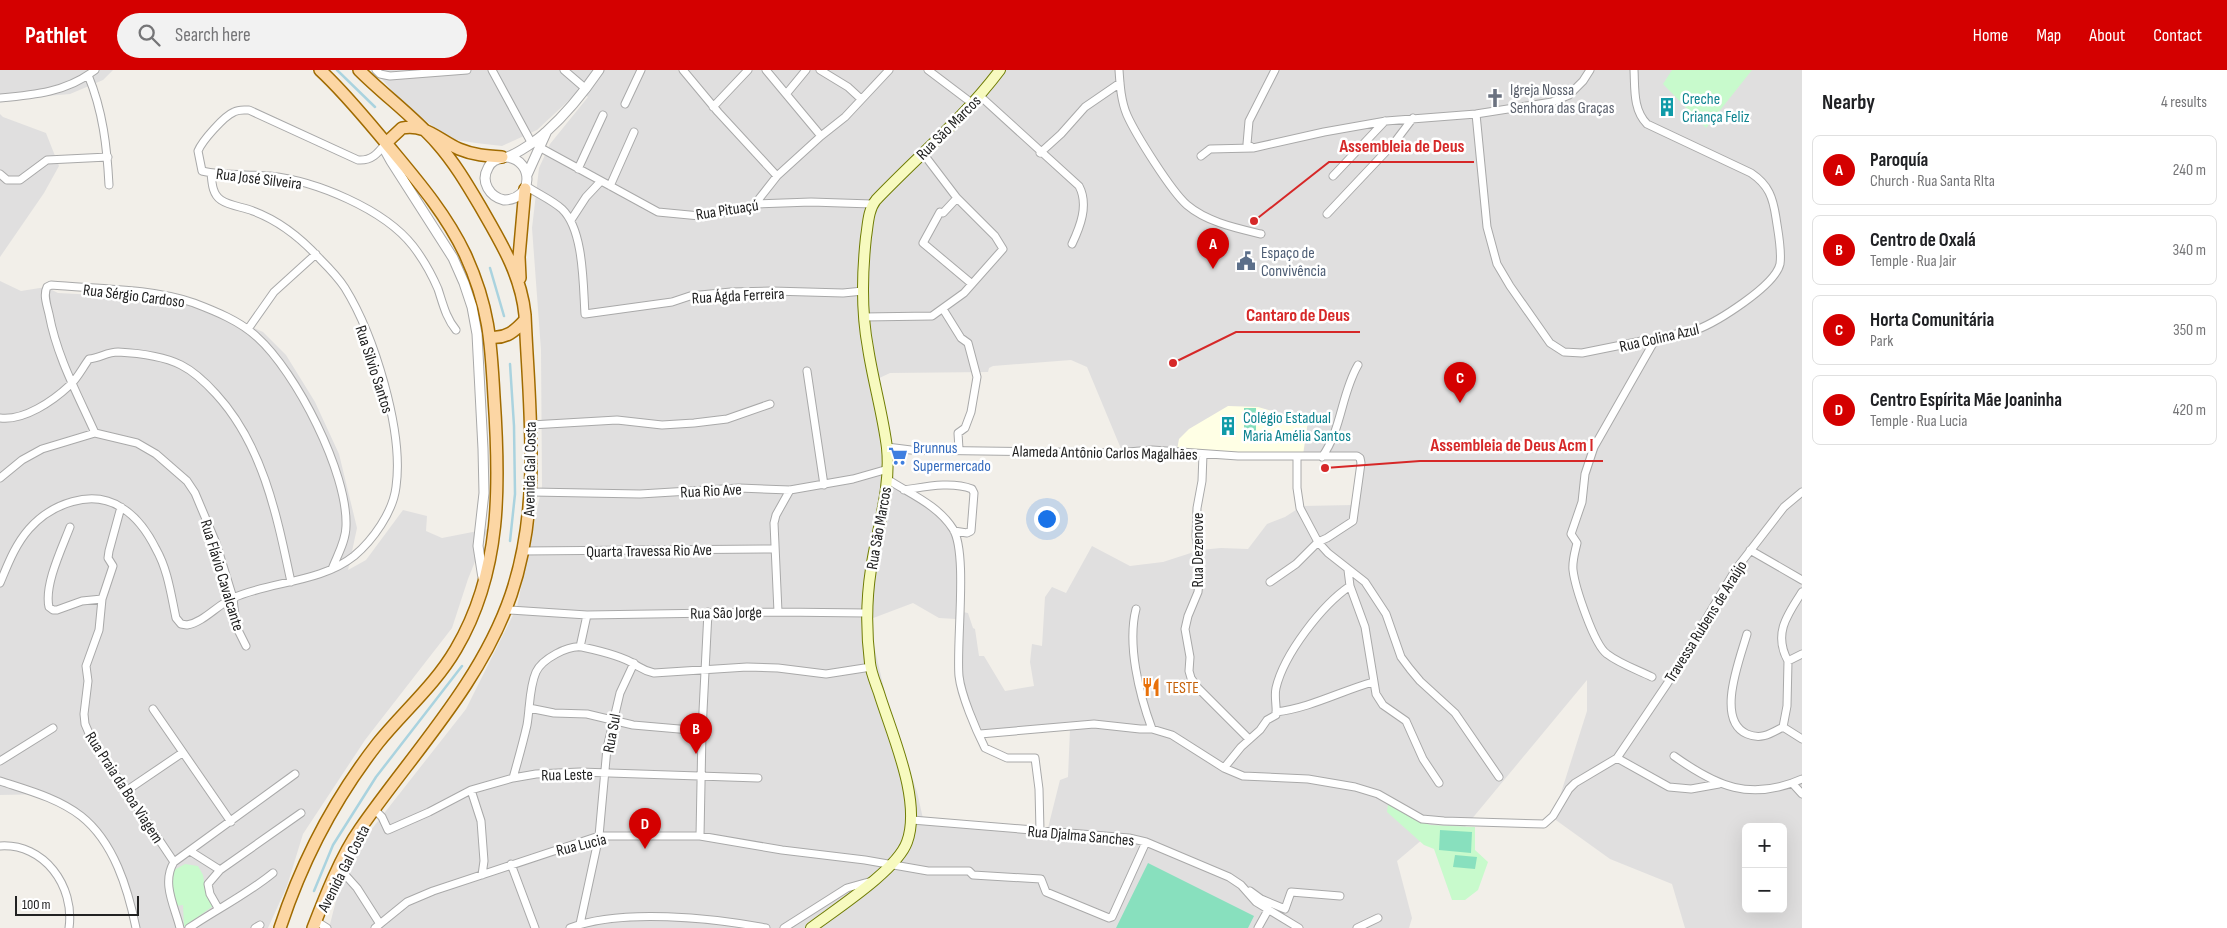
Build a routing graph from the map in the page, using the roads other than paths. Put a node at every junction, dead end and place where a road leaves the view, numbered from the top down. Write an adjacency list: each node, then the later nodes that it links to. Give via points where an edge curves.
1 (94, 70): 22 (street)
2 (320, 70): 39 (main road, Avenida Gal Costa)
3 (359, 70): 36 (main road, Avenida Gal Costa)
4 (376, 70): 5 (street, via 390,76)
5 (467, 70)
6 (492, 70): 40 (street)
7 (564, 70): 24 (street)
8 (599, 70): 24 (street)
9 (641, 70): 29 (street)
10 (683, 70): 31 (street)
11 (748, 70): 31 (street)
12 (766, 70): 25 (street)
13 (806, 70): 25 (street)
14 (820, 70): 28 (street)
15 (889, 70): 28 (street)
16 (928, 70): 30 (street)
17 (1000, 70): 26 (main road, Rua São Marcos)
18 (1119, 70): 23 (street)
19 (1275, 70): 41 (street, via 1249,121 1247,144)
20 (1590, 70): 32 (street, via 1569,95 1552,102)
21 (1634, 70): 75 (street, Rua Colina Azul, via 1636,106 1647,124 1740,167 1768,188 1775,208 1780,253 1780,264 1773,278 1726,315 1696,330)
22 (88, 75): 27 (street, via 58,90); 45 (street, via 104,122)
23 (1120, 84): 43 (street, via 1085,107); 62 (street, via 1127,115 1172,188 1186,204 1216,220)
24 (586, 89): 40 (street)
25 (787, 93): 38 (street)
26 (980, 96): 30 (main road, Rua São Marcos); 43 (street)
27 (0, 98)
28 (861, 99): 38 (street, via 845,118)
29 (625, 104)
30 (973, 104): 42 (main road, Rua São Marcos)
31 (713, 107): 51 (street)
32 (1476, 114): 34 (street); 75 (street, Rua Colina Azul, via 1487,227 1493,251 1510,286 1550,342 1564,352 1582,353)
33 (603, 115): 47 (street)
34 (1413, 118): 35 (street); 60 (street, via 1394,143)
35 (1386, 121): 41 (street); 52 (street)
36 (423, 128): 39 (main road, via 402,128); 46 (main road, via 471,154); 66 (main road, Avenida Gal Costa, via 459,172 507,254)
37 (634, 132): 55 (street)
38 (821, 136): 51 (street)
39 (386, 143): 48 (street, Rua José Silveira, via 369,160 358,160 250,110 236,110 199,148 202,171); 71 (street, via 391,161 453,258); 74 (main road, Avenida Gal Costa, via 421,185 453,232 475,278)
40 (535, 145): 46 (street); 47 (street, Rua Pituaçú); 50 (street)
41 (1253, 148): 44 (street, via 1210,149)
42 (922, 152): 57 (street); 59 (main road, Rua São Marcos)
43 (1040, 153): 63 (street, via 1075,182 1081,191 1083,213)
44 (1201, 156)
45 (108, 157): 49 (street, via 47,160 20,180 7,180); 54 (street)
46 (505, 157): 50 (street, via 520,162); 56 (street, via 492,162 486,170 488,191 504,200 512,199)
47 (578, 169): 53 (street, Rua Pituaçú)
48 (211, 173): 64 (street, Rua Silvio Santos, via 213,188 221,200 274,220); 73 (street, Rua José Silveira, via 289,178 366,209 397,230 412,245 434,281 446,315)
49 (0, 174)
50 (527, 175): 56 (street)
51 (777, 176): 58 (street)
52 (1333, 176)
53 (601, 182): 55 (street, Rua Pituaçú); 61 (street)
54 (109, 186)
55 (610, 186): 58 (street, Rua Pituaçú, via 658,212 678,215 700,216)
56 (525, 189): 61 (street, via 555,204); 66 (main road, via 519,257)
57 (957, 198): 65 (street, via 995,236 1003,249); 65 (street, via 943,213 940,212 924,243)
58 (756, 204): 59 (street, Rua Pituaçú)
59 (872, 204): 67 (main road, Rua São Marcos)
60 (1327, 214)
61 (571, 220): 67 (street, Rua Ágda Ferreira, via 576,235 585,314 731,292)
62 (1262, 234)
63 (1072, 244)
64 (316, 254): 72 (street, via 274,292); 102 (street, Rua Silvio Santos, via 344,287 371,347 388,400 396,457 395,493 383,520 370,541 355,556)
65 (972, 284): 68 (street)
66 (521, 287): 70 (main road, Avenida Gal Costa)
67 (863, 291): 69 (main road, Rua São Marcos)
68 (943, 309): 69 (street, via 932,316); 84 (street, via 961,338 968,343 977,377 971,412 958,433)
69 (864, 317): 83 (main road, Rua São Marcos)
70 (525, 320): 74 (main road, via 511,334); 81 (main road, Avenida Gal Costa)
71 (475, 323): 74 (street, via 481,332); 106 (street, via 483,448 484,494 478,546)
72 (248, 329): 78 (street, Rua Sérgio Cardoso, via 208,309 168,297 50,286 45,289 52,334); 102 (street, Rua Sérgio Cardoso, via 274,356 293,383 327,449 346,522 344,540)
73 (456, 330)
74 (491, 337): 106 (main road, Avenida Gal Costa, via 498,493 492,546)
75 (1654, 340): 127 (street, via 1594,448 1571,534 1577,543 1573,557 1576,582 1597,640 1607,654)
76 (1358, 364): 86 (street, via 1348,383 1331,444)
77 (807, 371): 90 (street)
78 (72, 384): 80 (street, via 28,413 10,419); 82 (street); 105 (street, via 89,359 119,352 169,360 182,365 206,383 230,410 252,446 278,523)
79 (770, 404): 81 (street, via 726,419 694,423 662,425 617,420)
80 (0, 418)
81 (531, 425): 93 (main road, Avenida Gal Costa)
82 (94, 433): 89 (street, Rua Flávio Cavalcante, via 42,449); 111 (street, Rua Flávio Cavalcante, via 142,445 187,480 210,526)
83 (887, 447): 84 (street, Alameda Antônio Carlos Magalhães); 88 (main road, Rua São Marcos)
84 (959, 449): 85 (street, Alameda Antônio Carlos Magalhães, via 1116,453 1152,450)
85 (1203, 454): 87 (street, Alameda Antônio Carlos Magalhães); 138 (street, Rua Dezenove, via 1196,536 1200,572 1198,592 1186,629 1191,678)
86 (1322, 456): 87 (street, Alameda Antônio Carlos Magalhães); 98 (street, Alameda Antônio Carlos Magalhães, via 1357,456 1361,463 1353,521)
87 (1298, 457): 98 (street, via 1300,508)
88 (888, 474): 90 (street, Rua Rio Ave); 92 (street); 117 (main road, Rua São Marcos, via 871,566)
89 (0, 478)
90 (824, 485): 91 (street, Rua Rio Ave)
91 (790, 490): 93 (street, Rua Rio Ave, via 739,488 640,494); 99 (street, via 776,515)
92 (904, 490): 97 (street, via 935,509); 97 (street, via 930,486 972,489 970,531)
93 (532, 492): 101 (main road, Avenida Gal Costa)
94 (1802, 492): 100 (street, Travessa Rubens de Araújo, via 1784,507)
95 (121, 507): 108 (street, via 91,499 75,500 46,514 21,539); 111 (street, Rua Silvio Santos, via 137,520 157,550 176,618 181,624 191,624); 112 (street, Rua Praia da Boa Viagem, via 108,558 113,566)
96 (70, 527): 112 (street, via 52,580 48,607 57,610 82,601)
97 (954, 531): 137 (street, via 958,541 960,582 960,678)
98 (1318, 542): 103 (street); 107 (street, via 1296,564)
99 (775, 549): 101 (street, Quarta Travessa Rio Ave); 116 (street)
100 (1750, 550): 104 (street); 142 (street, Travessa Rubens de Araújo)
101 (523, 551): 114 (main road, Avenida Gal Costa)
102 (332, 569): 105 (street, Rua Silvio Santos)
103 (1348, 570): 109 (street); 148 (street, via 1365,582 1378,599 1401,657 1420,681 1454,713)
104 (1802, 580)
105 (291, 582): 111 (street, Rua Silvio Santos)
106 (483, 582): 189 (main road, Avenida Gal Costa, via 467,629 442,670 380,740 316,840)
107 (1270, 582)
108 (0, 583)
109 (1350, 586): 128 (street, via 1364,627); 131 (street, via 1332,602 1290,657 1276,689)
110 (1802, 592): 123 (street, via 1784,620 1780,641)
111 (232, 598): 120 (street, Rua Flávio Cavalcante, via 236,626)
112 (102, 600): 157 (street, Rua Praia da Boa Viagem, via 99,630 86,666 85,724)
113 (1136, 609): 135 (street, via 1132,625 1133,650)
114 (504, 612): 118 (street, Rua São Jorge); 159 (main road, Avenida Gal Costa, via 480,661 456,698)
115 (708, 612): 116 (street, Rua São Jorge); 118 (street, Rua São Jorge); 126 (street)
116 (778, 612): 117 (street, Rua São Jorge)
117 (866, 614): 125 (main road, Rua São Marcos)
118 (586, 615): 121 (street)
119 (1747, 634): 133 (street, via 1730,707 1734,725 1742,732 1757,737 1770,735)
120 (246, 646)
121 (580, 647): 124 (street); 129 (street, via 542,664 532,684)
122 (1802, 654): 123 (street)
123 (1788, 661): 133 (street, via 1788,706)
124 (634, 663): 126 (street, via 639,669 654,673); 132 (street, Rua Sul, via 620,692)
125 (870, 666): 126 (street, via 826,674 747,667); 161 (main road, Rua São Marcos, via 909,792)
126 (706, 670): 136 (street)
127 (1652, 677)
128 (1373, 682): 131 (street, via 1298,708); 153 (street, via 1379,700 1406,721 1423,759)
129 (529, 708): 132 (street, via 587,714); 149 (street)
130 (153, 709): 140 (street)
131 (1276, 712): 138 (street)
132 (613, 722): 136 (street); 146 (street, Rua Sul)
133 (1783, 727): 139 (street)
134 (53, 728): 143 (street)
135 (1152, 729): 137 (street, via 1094,724); 144 (street, via 1172,734)
136 (702, 731): 147 (street)
137 (980, 734): 163 (street, via 985,748 990,751 1007,758 1035,758)
138 (1249, 739): 144 (street)
139 (1802, 739)
140 (182, 753): 157 (street); 162 (street)
141 (1674, 756): 155 (street, via 1702,776)
142 (1617, 758): 144 (street, via 1575,783 1550,820 1539,825 1422,819 1378,794 1355,787 1308,779 1242,776); 155 (street, via 1669,787 1691,789)
143 (0, 761)
144 (1224, 768)
145 (295, 774): 162 (street)
146 (605, 774): 147 (street, Rua Leste); 149 (street, Rua Leste, via 558,772); 164 (street, Rua Sul)
147 (702, 775): 150 (street, Rua Leste); 165 (street)
148 (1499, 777)
149 (513, 778): 156 (street, Rua Leste)
150 (758, 778)
151 (1802, 779): 154 (street)
152 (0, 781): 186 (street, via 55,801 96,830 122,879)
153 (1439, 782)
154 (1792, 783): 155 (street, via 1761,789 1735,789); 158 (street)
155 (1720, 784)
156 (471, 790): 159 (street, Rua Leste, via 388,830); 175 (street, via 482,822)
157 (126, 791): 169 (street, Rua Praia da Boa Viagem)
158 (1802, 794)
159 (374, 809): 172 (main road, Avenida Gal Costa, via 356,834)
160 (301, 812): 173 (street)
161 (912, 820): 163 (street, Rua Djalma Sanches); 171 (main road, Rua São Marcos, via 905,847)
162 (230, 822): 168 (street)
163 (1040, 831): 166 (street, Rua Djalma Sanches)
164 (599, 836): 165 (street, Rua Lucia); 170 (street, Rua Lucia); 183 (street, Rua Sul)
165 (700, 836): 171 (street, Rua Lucia)
166 (1146, 842): 171 (street, Rua Lucia, via 1110,918 1046,892 1041,879 974,875 969,871 928,870); 177 (street, Rua Djalma Sanches)
167 (0, 846): 185 (street, via 26,848 45,860 64,891)
168 (190, 851): 169 (street); 173 (street)
169 (174, 862): 187 (street, via 169,883)
170 (511, 864): 175 (street, Rua Lucia); 191 (street)
171 (892, 864): 176 (main road, Rua São Marcos)
172 (339, 868): 182 (main road, Avenida Gal Costa); 184 (street, via 357,888)
173 (220, 870): 179 (street, via 208,884)
174 (273, 873): 179 (street, via 230,904)
175 (482, 874): 184 (street, Rua Lucia, via 407,902)
176 (872, 881): 194 (street, via 846,888); 195 (main road, Rua São Marcos)
177 (1242, 884): 178 (street, Rua Djalma Sanches, via 1261,899 1285,909 1291,892); 180 (street, Rua Djalma Sanches, via 1253,899)
178 (1340, 896)
179 (218, 908): 188 (street)
180 (1268, 910): 196 (street); 197 (street, Rua Djalma Sanches)
181 (1378, 918): 198 (street)
182 (315, 924): 190 (street)
183 (580, 924): 192 (street); 193 (street, via 618,919 674,918 719,920)
184 (378, 926)
185 (69, 928)
186 (136, 928)
187 (180, 928)
188 (190, 928)
189 (280, 928)
190 (327, 928)
191 (535, 928)
192 (570, 928)
193 (766, 928)
194 (784, 928)
195 (811, 928)
196 (1258, 928)
197 (1299, 928)
198 (1358, 928)

